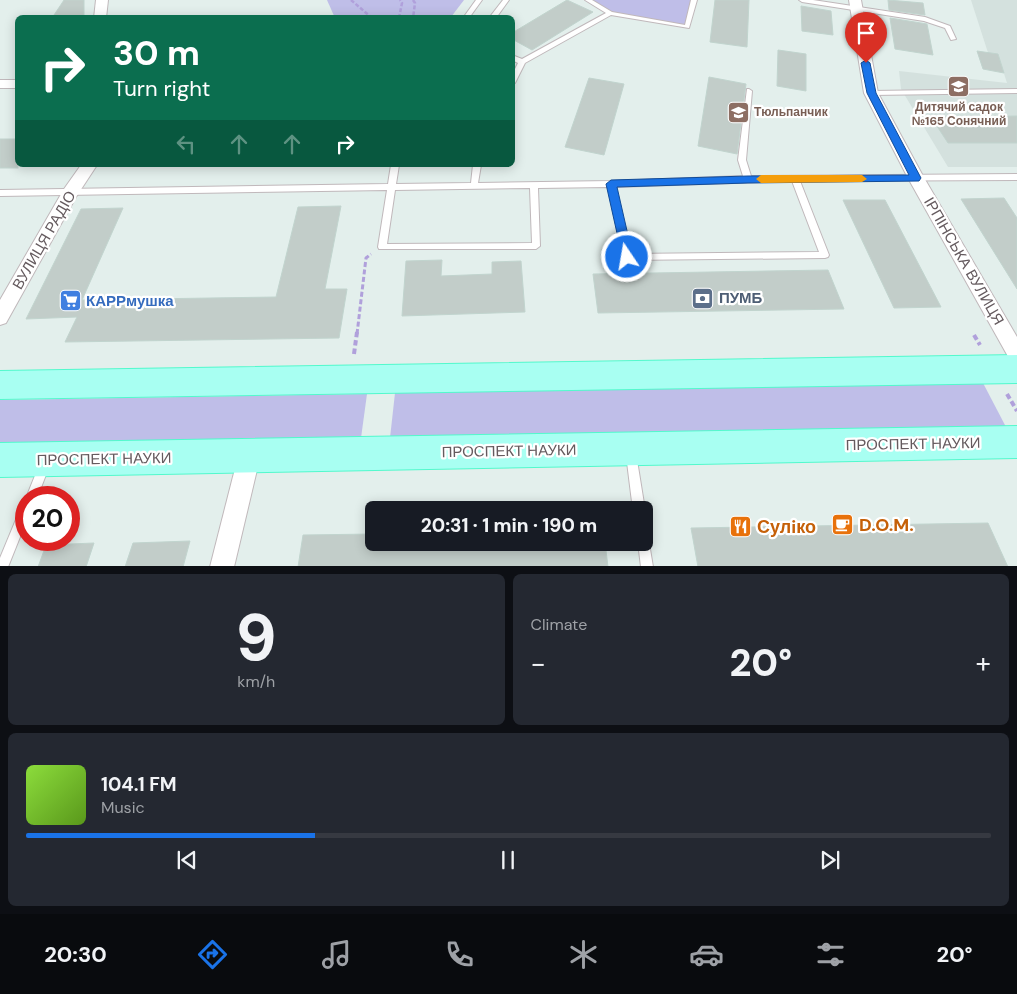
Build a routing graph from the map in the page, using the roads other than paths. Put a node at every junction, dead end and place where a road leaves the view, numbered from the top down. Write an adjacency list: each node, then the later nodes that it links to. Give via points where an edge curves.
1 (102, 0): 9 (street)
2 (479, 0): 10 (lane)
3 (506, 0): 11 (lane)
4 (588, 0): 8 (lane)
5 (694, 0): 8 (lane, via 687,27)
6 (802, 0): 7 (lane)
7 (855, 4): 12 (lane, via 948,27); 20 (street, ІРПІНСЬКА ВУЛИЦЯ)
8 (610, 13): 14 (lane)
9 (100, 15)
10 (468, 15)
11 (494, 15)
12 (952, 39)
13 (515, 58): 14 (lane)
14 (522, 62): 15 (lane)
15 (515, 76)
16 (0, 84): 17 (street)
17 (15, 84)
18 (749, 91): 26 (lane, via 742,160)
19 (1017, 91): 20 (lane)
20 (871, 93): 25 (street, ІРПІНСЬКА ВУЛИЦЯ)
21 (88, 167): 33 (street, ВУЛИЦЯ РАДІО)
22 (395, 167): 31 (lane)
23 (477, 167): 30 (lane)
24 (1017, 177): 25 (lane)
25 (916, 178): 27 (lane); 35 (street, ІРПІНСЬКА ВУЛИЦЯ)
26 (748, 179): 27 (lane); 28 (lane)
27 (796, 179): 28 (lane, via 825,255 627,257)
28 (611, 184): 29 (lane)
29 (534, 185): 30 (lane); 31 (lane, via 536,246 382,247)
30 (474, 186): 31 (lane)
31 (392, 187): 33 (lane)
32 (0, 193): 33 (lane)
33 (70, 193): 34 (street, ВУЛИЦЯ РАДІО)
34 (0, 317)
35 (1017, 354)
36 (1017, 369): 37 (main road)
37 (0, 386)
38 (1017, 442): 39 (main road, ПРОСПЕКТ НАУКИ)
39 (631, 449): 40 (main road, ПРОСПЕКТ НАУКИ); 44 (lane)
40 (249, 457): 42 (main road, ПРОСПЕКТ НАУКИ); 48 (street)
41 (0, 460): 42 (main road, ПРОСПЕКТ НАУКИ)
42 (47, 460): 43 (lane)
43 (36, 486)
44 (638, 501)
45 (15, 535): 47 (lane)
46 (645, 551): 49 (lane)
47 (2, 566)
48 (222, 566)
49 (647, 566)

